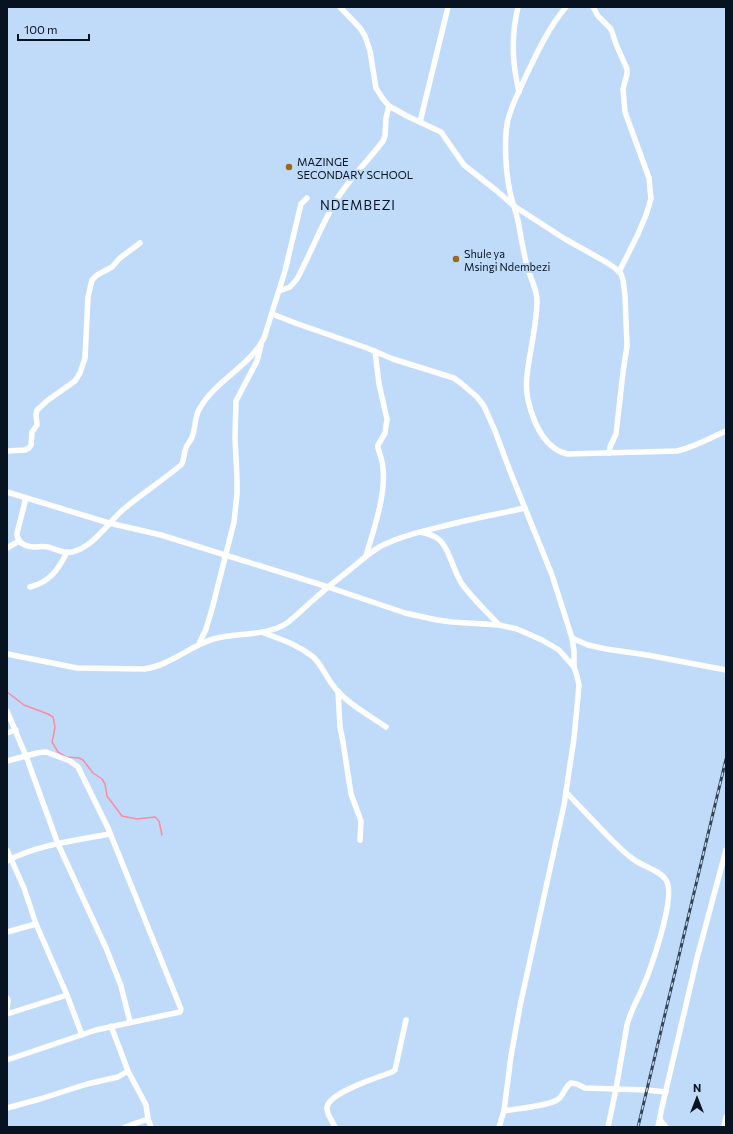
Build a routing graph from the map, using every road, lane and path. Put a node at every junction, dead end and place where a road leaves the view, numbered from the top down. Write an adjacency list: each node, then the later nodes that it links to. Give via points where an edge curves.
1 (340, 7): 7 (street, via 365,36 376,88)
2 (448, 7): 8 (street)
3 (518, 7): 6 (street, via 512,45)
4 (566, 7): 6 (street, via 556,20)
5 (593, 7): 12 (street, via 598,16 611,28 627,68 622,89 625,112 649,178 651,199 646,215)
6 (519, 92): 10 (street, via 506,126 507,174)
7 (389, 106): 8 (street); 13 (street, via 383,141 338,198 297,279 290,287)
8 (420, 122): 10 (street, via 443,134 464,166)
9 (307, 198): 13 (street, via 301,204)
10 (514, 206): 12 (street); 19 (street, via 527,267 537,298 526,384 534,421 548,442 562,453)
11 (140, 243): 18 (street, via 92,280 88,297 85,358 80,373 75,381 37,410 36,425 29,448)
12 (619, 272): 19 (street, via 625,295 627,346 616,434)
13 (279, 291): 14 (street)
14 (272, 314): 15 (street); 16 (street)
15 (261, 344): 23 (street, via 200,407 193,436 185,448 182,464 133,501); 28 (street, via 257,361 236,401 237,494 234,522)
16 (375, 351): 22 (street, via 454,378 476,397 484,406); 29 (street, via 378,384 387,419 385,433 378,445 383,484 376,523)
17 (726, 431): 19 (street, via 677,451)
18 (7, 451)
19 (610, 453)
20 (7, 492): 21 (street)
21 (26, 498): 23 (street); 25 (street, via 17,532)
22 (525, 508): 24 (street); 34 (street, via 552,574)
23 (109, 523): 27 (street, via 88,544); 28 (street, via 161,535)
24 (420, 532): 29 (street, via 398,538); 32 (street, via 437,538 443,544 458,578)
25 (19, 541): 26 (street); 27 (street, via 28,546)
26 (7, 548)
27 (67, 552): 30 (street, via 58,569 49,578)
28 (225, 555): 31 (street); 35 (street)
29 (366, 556): 31 (street)
30 (30, 587)
31 (328, 587): 32 (street, via 412,615 452,622); 33 (street, via 287,623)
32 (499, 625): 37 (street, via 517,629 542,640 558,650)
33 (261, 632): 35 (street, via 225,636); 39 (street, via 295,645 312,656)
34 (572, 638): 37 (street); 38 (street, via 606,649)
35 (200, 644): 36 (street, via 157,666 144,669 77,668)
36 (7, 654)
37 (574, 667): 46 (street, via 579,685)
38 (726, 670)
39 (338, 691): 41 (street, via 359,709); 48 (street, via 340,726 351,794 361,821)
40 (7, 711): 42 (street)
41 (386, 726)
42 (16, 730): 43 (street); 44 (street)
43 (7, 733)
44 (26, 756): 45 (street); 47 (street, via 48,752 76,765); 49 (street)
45 (7, 761)
46 (566, 792): 65 (street, via 626,853 639,864 660,874 668,883 669,902 652,966 629,1018); 68 (street, via 516,1025)
47 (110, 834): 49 (street); 60 (street, via 181,1009 180,1012)
48 (360, 840)
49 (58, 844): 52 (street); 60 (street, via 121,986)
50 (7, 850): 52 (street)
51 (726, 850): 66 (street)
52 (9, 860): 53 (street, via 24,888)
53 (36, 924): 54 (street); 55 (street)
54 (7, 932)
55 (67, 994): 58 (street); 62 (street)
56 (7, 998): 57 (street)
57 (7, 1010)
58 (7, 1014)
59 (406, 1020): 74 (street, via 395,1070 334,1098 327,1110)
60 (130, 1022): 61 (street)
61 (111, 1026): 62 (street); 64 (street)
62 (82, 1035): 63 (street)
63 (7, 1060)
64 (128, 1070): 67 (street, via 118,1077); 70 (street, via 146,1105)
65 (616, 1089): 66 (street); 68 (street, via 586,1088 571,1083 555,1101); 76 (street)
66 (666, 1092): 71 (street)
67 (7, 1108)
68 (504, 1111): 75 (street)
69 (726, 1117): 79 (street)
70 (148, 1119): 72 (street); 73 (street)
71 (660, 1120): 77 (street); 78 (street)
72 (125, 1127)
73 (151, 1127)
74 (335, 1127)
75 (499, 1127)
76 (608, 1127)
77 (658, 1127)
78 (666, 1127)
79 (724, 1127)

